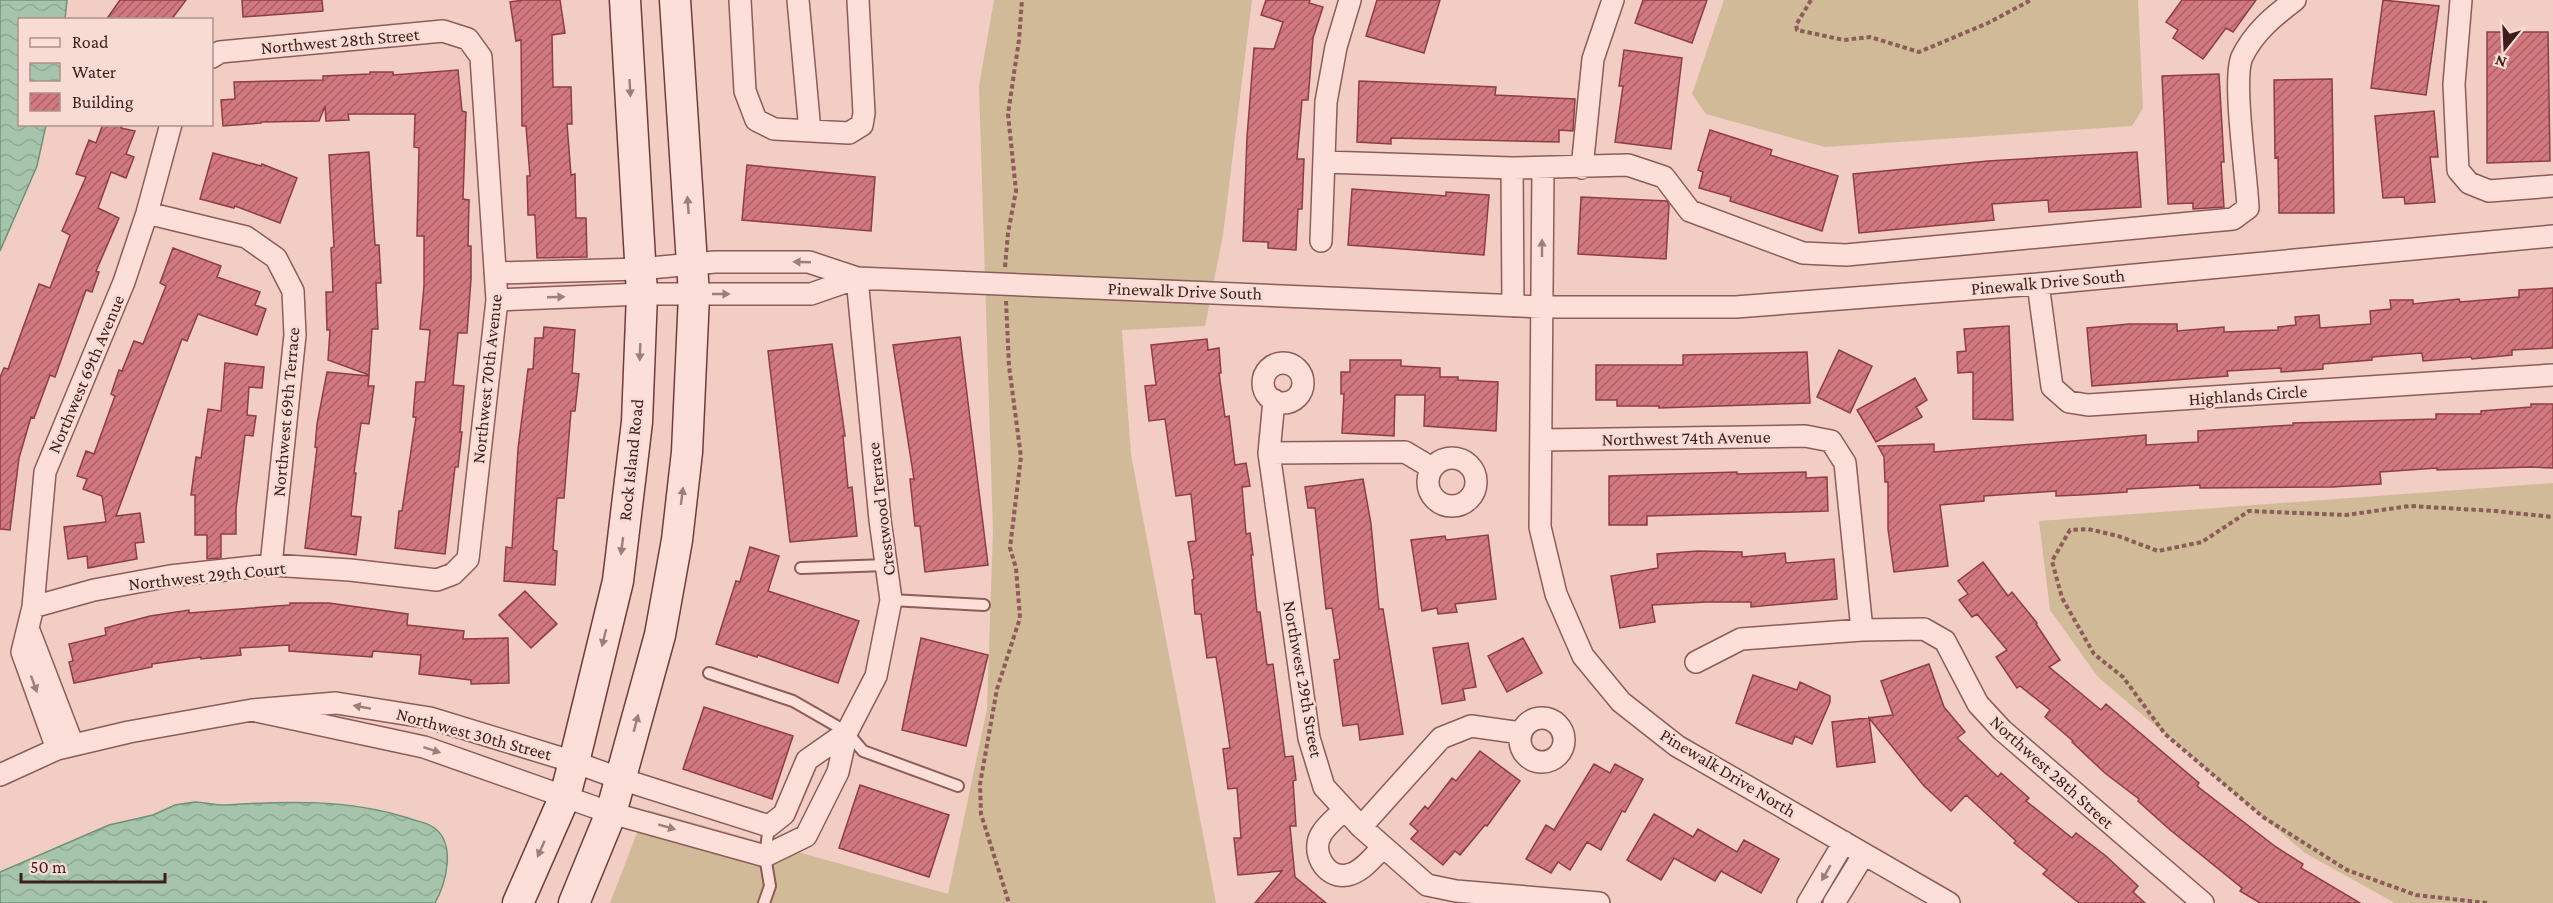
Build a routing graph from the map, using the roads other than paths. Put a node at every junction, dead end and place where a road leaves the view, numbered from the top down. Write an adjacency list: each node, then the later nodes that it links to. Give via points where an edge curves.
1 (625, 0): 25 (main road, Rock Island Road, one-way to 25)
2 (675, 0): 22 (main road, one-way to 2)
3 (740, 0): 13 (street, via 745,91 756,120 774,129)
4 (798, 0): 13 (street)
5 (858, 0): 13 (street, via 862,125 849,133)
6 (1350, 0): 14 (street, via 1326,102)
7 (1613, 0): 17 (street, via 1593,59)
8 (2295, 0): 17 (street, via 2270,18 2241,59 2239,81 2248,208 2233,219 1846,255 1803,253 1690,211 1664,177 1628,165)
9 (2460, 0): 18 (street, via 2454,84 2458,170 2469,183 2488,191)
10 (468, 39): 11 (street, Northwest 28th Street, via 443,31 220,52); 23 (street, Northwest 70th Avenue, via 481,57)
11 (213, 56)
12 (170, 126): 19 (street, Northwest 69th Avenue)
13 (810, 131)
14 (1324, 162): 15 (street); 21 (street)
15 (1512, 168): 16 (street); 29 (street)
16 (1543, 168): 17 (street); 30 (street, one-way to 16)
17 (1582, 168)
18 (2553, 186)
19 (147, 213): 36 (street, Northwest 69th Terrace, via 246,237 276,258 293,291 295,335); 42 (street, Northwest 69th Avenue, via 124,282 45,472)
20 (2553, 236): 26 (street, Pinewalk Drive South)
21 (1321, 242)
22 (691, 264): 24 (street, Pinewalk Drive South, one-way to 22, via 809,262); 25 (street, Pinewalk Drive South); 27 (main road)
23 (495, 273): 25 (street); 28 (street, Northwest 70th Avenue)
24 (857, 278): 27 (street, Pinewalk Drive South, one-way to 24, via 811,294); 29 (street, Pinewalk Drive South); 37 (street, Crestwood Terrace)
25 (640, 282): 27 (street, Pinewalk Drive South); 28 (street, one-way to 25); 50 (main road, Rock Island Road, one-way to 50, via 638,422 618,581)
26 (2038, 284): 30 (street, Pinewalk Drive South, via 1736,307); 31 (street, Highlands Circle, via 2052,387 2069,402 2088,405)
27 (694, 295): 52 (main road, one-way to 27, via 660,635 677,540 687,452)
28 (497, 300): 39 (street, Northwest 70th Avenue, via 468,559)
29 (1513, 306): 30 (street, Pinewalk Drive South)
30 (1542, 307): 33 (street, Pinewalk Drive North)
31 (2553, 375)
32 (1274, 400): 34 (street, Northwest 29th Street)
33 (1541, 440): 43 (street, Northwest 74th Avenue, via 1805,436 1831,441 1845,463); 59 (street, Pinewalk Drive North, via 1540,527 1556,594 1583,656 1621,702 1677,746)
34 (1269, 453): 35 (street, via 1405,452); 55 (street, Northwest 29th Street, via 1309,738 1324,787)
35 (1432, 468)
36 (271, 565): 39 (street, Northwest 29th Court, via 437,580); 42 (street, Northwest 29th Court, via 170,576 94,590)
37 (886, 565): 38 (lane); 40 (street, Crestwood Terrace)
38 (801, 568)
39 (453, 574)
40 (891, 600): 41 (lane); 47 (street, Crestwood Terrace, via 876,676)
41 (984, 605)
42 (33, 607): 49 (street, Northwest 69th Avenue, via 28,628)
43 (1862, 630): 44 (street, Northwest 28th Street, via 1741,639); 70 (street, Northwest 28th Street, via 1924,629 1945,641 1978,704 2002,730)
44 (1696, 662)
45 (709, 673): 47 (lane, via 794,701)
46 (252, 710): 49 (street, Northwest 30th Street); 50 (street, Northwest 30th Street, one-way to 46, via 430,718 336,703); 54 (street, Northwest 30th Street, one-way to 54, via 423,747)
47 (847, 732): 53 (lane, via 863,751); 57 (street, Crestwood Terrace, via 807,760 784,814); 62 (street, Crestwood Terrace, via 838,771 806,836)
48 (1521, 733): 58 (street, via 1471,726 1441,738)
49 (65, 747): 51 (street, Northwest 30th Street)
50 (574, 762): 52 (street, Northwest 30th Street); 54 (main road, Rock Island Road)
51 (0, 775)
52 (621, 779): 56 (main road); 57 (street)
53 (958, 786)
54 (564, 796): 56 (street, Northwest 30th Street); 63 (main road, Rock Island Road, one-way to 63)
55 (1344, 810): 58 (street, Northwest 29th Street); 60 (street, via 1320,835 1318,852 1325,868 1348,875 1363,867)
56 (611, 813): 62 (street, one-way to 62); 64 (main road)
57 (769, 826): 62 (lane)
58 (1361, 826): 60 (street, Northwest 29th Street)
59 (1844, 842): 61 (street, Pinewalk Drive North); 67 (street, one-way to 67)
60 (1383, 847): 66 (street, Northwest 29th Street, via 1427,885)
61 (1864, 854): 68 (street); 69 (street, Pinewalk Drive North)
62 (765, 856): 65 (lane, via 770,886)
63 (518, 903)
64 (574, 903)
65 (764, 903)
66 (1599, 903)
67 (1808, 903)
68 (1834, 903)
69 (1949, 903)
70 (2203, 903)

